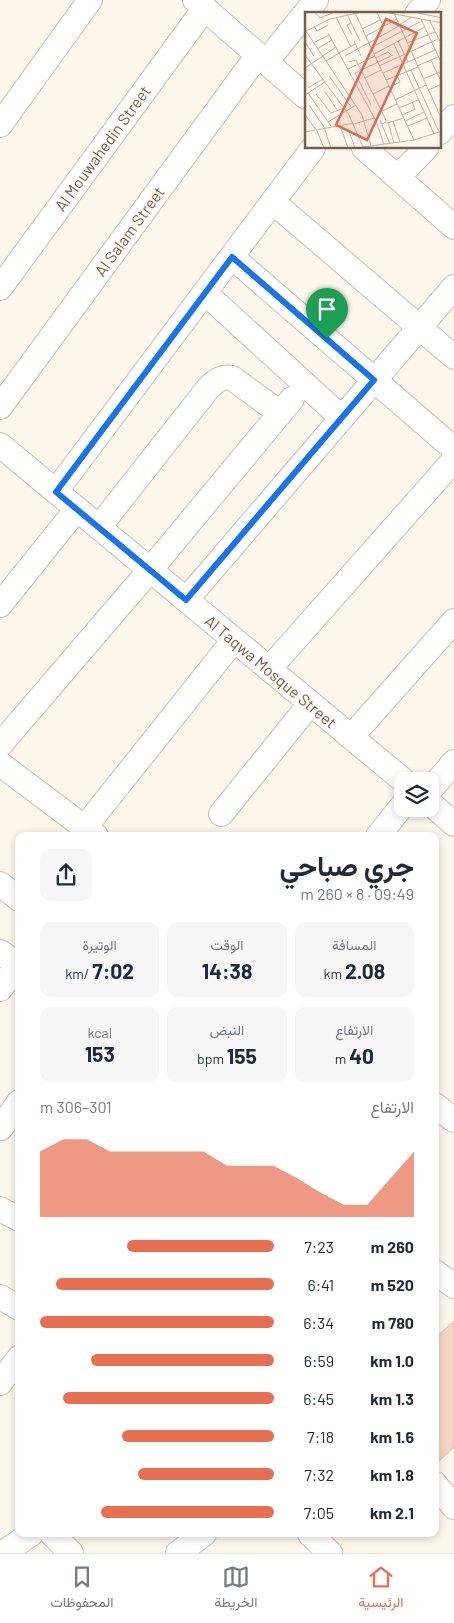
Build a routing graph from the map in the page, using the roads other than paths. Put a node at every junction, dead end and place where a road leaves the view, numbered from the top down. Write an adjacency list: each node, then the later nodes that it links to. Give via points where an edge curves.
1 (90, 0): 8 (street)
2 (316, 0): 6 (street, Al Salam Street)
3 (428, 0): 5 (street)
4 (200, 3): 6 (street); 19 (street, Al Mouwahedin Street)
5 (419, 12)
6 (262, 58): 7 (street); 24 (street, Al Salam Street)
7 (305, 97)
8 (4, 109)
9 (454, 117): 10 (street)
10 (442, 130)
11 (312, 149): 15 (street)
12 (365, 149): 14 (street)
13 (425, 149): 14 (street)
14 (398, 177): 16 (street)
15 (273, 202): 17 (street); 21 (street)
16 (454, 227)
17 (232, 257): 20 (street); 23 (street)
18 (454, 287): 21 (street)
19 (0, 288)
20 (205, 293): 25 (street); 29 (street)
21 (419, 327): 22 (street); 23 (street)
22 (454, 357)
23 (374, 380): 25 (street); 27 (street)
24 (0, 407)
25 (342, 418): 33 (street)
26 (0, 445): 29 (street, Al Taqwa Mosque Street)
27 (454, 450)
28 (454, 460): 37 (street)
29 (56, 492): 30 (street, Al Taqwa Mosque Street)
30 (77, 509): 31 (street, Al Taqwa Mosque Street); 34 (street)
31 (99, 527): 32 (street, Al Taqwa Mosque Street); 32 (street, via 217,380 232,378 286,406)
32 (150, 570): 33 (street, Al Taqwa Mosque Street); 40 (street)
33 (186, 600): 36 (street, Al Taqwa Mosque Street)
34 (0, 605)
35 (454, 621): 39 (street)
36 (234, 640): 37 (street, Al Taqwa Mosque Street); 49 (street)
37 (269, 669): 38 (street, Al Taqwa Mosque Street)
38 (310, 704): 39 (street, Al Taqwa Mosque Street); 46 (street)
39 (350, 737): 43 (street, Al Taqwa Mosque Street)
40 (0, 744)
41 (454, 762): 44 (street)
42 (0, 764): 49 (street)
43 (394, 773)
44 (439, 780)
45 (439, 812): 48 (street)
46 (221, 814)
47 (394, 816): 50 (street)
48 (454, 824)
49 (90, 832)
50 (381, 832)
51 (0, 884): 52 (street)
52 (15, 896)
53 (12, 961): 54 (street)
54 (0, 989)
55 (439, 1108): 57 (street)
56 (15, 1112): 58 (street)
57 (454, 1120)
58 (7, 1131)
59 (0, 1209): 60 (street)
60 (15, 1217)
61 (439, 1275): 62 (street)
62 (454, 1286)
63 (15, 1363): 64 (street)
64 (0, 1382)
65 (439, 1489): 66 (street)
66 (454, 1507)
67 (27, 1537): 70 (street)
68 (55, 1537): 71 (street)
69 (313, 1537): 72 (street)
70 (3, 1553)
71 (71, 1553)
72 (330, 1553)

